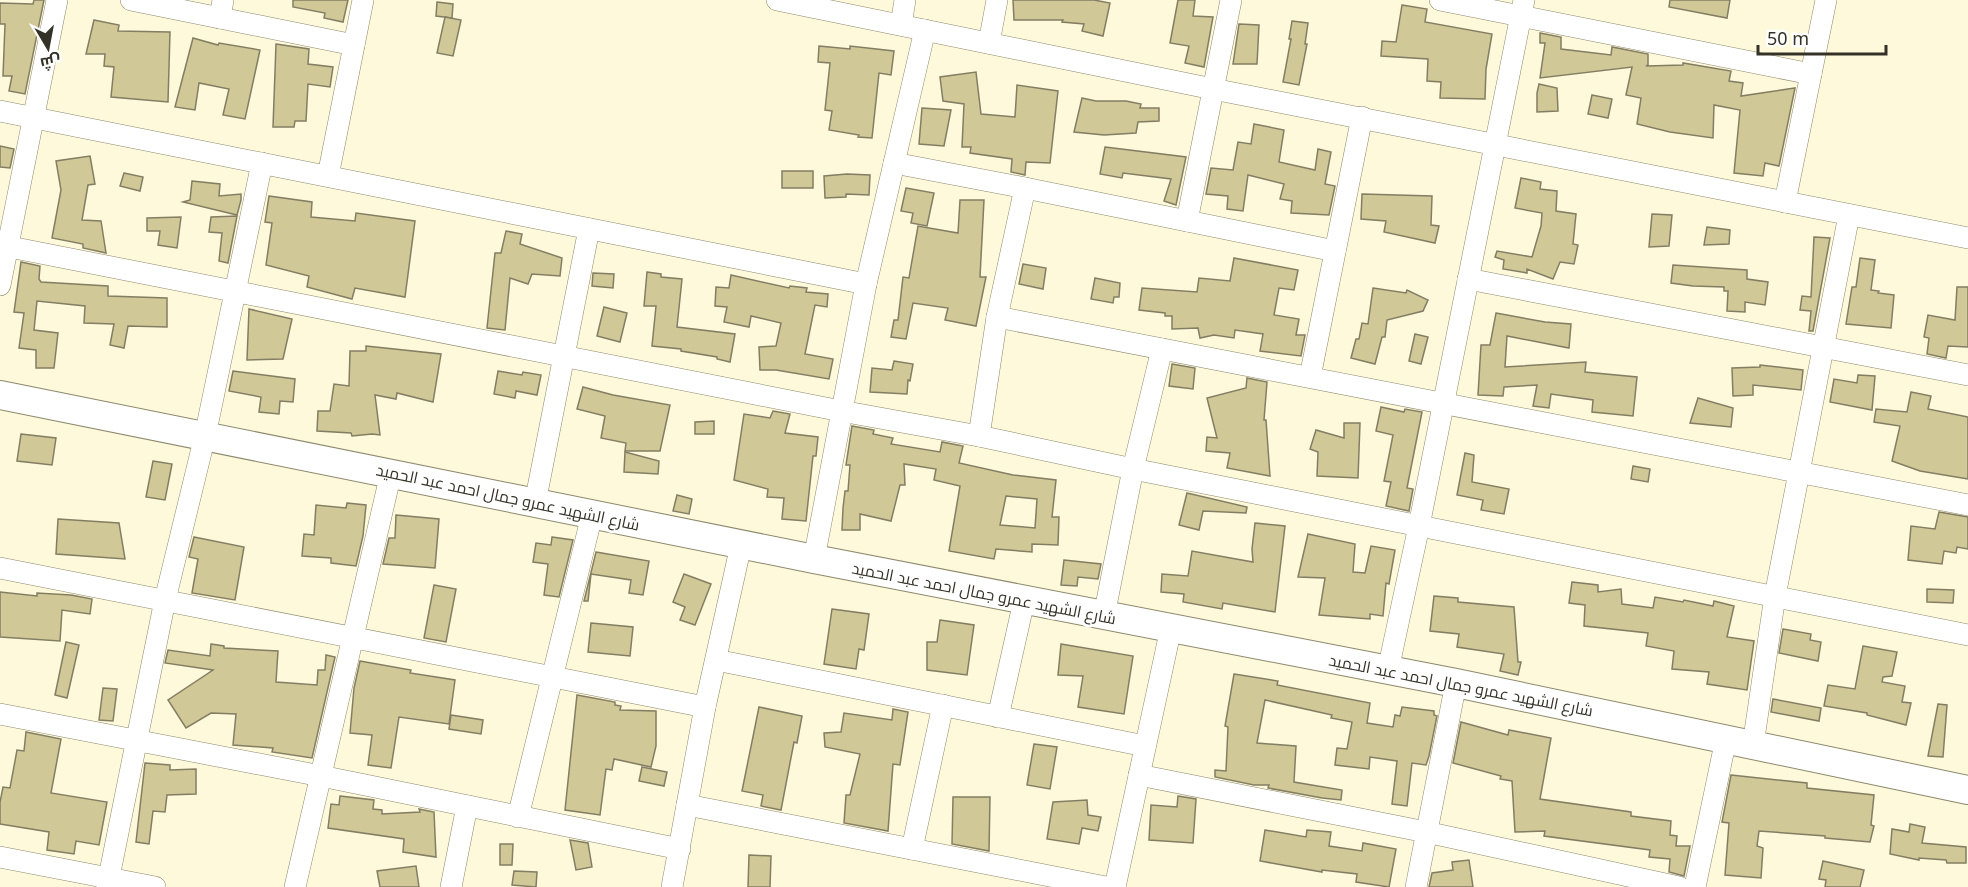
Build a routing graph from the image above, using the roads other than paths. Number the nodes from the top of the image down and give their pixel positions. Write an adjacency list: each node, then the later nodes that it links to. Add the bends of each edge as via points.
1 (57, 0): 19 (street)
2 (131, 0): 11 (street)
3 (363, 0): 15 (street)
4 (777, 0): 12 (street)
5 (905, 0): 12 (street)
6 (997, 0): 14 (street)
7 (1231, 0): 17 (street)
8 (1440, 0): 10 (street)
9 (1826, 0): 16 (street)
10 (1522, 8): 16 (street); 21 (street)
11 (222, 9): 15 (street)
12 (901, 25): 13 (street)
13 (925, 30): 14 (street); 23 (street)
14 (989, 43): 17 (street)
15 (354, 45): 24 (street)
16 (1811, 74): 26 (street)
17 (1214, 89): 20 (street); 28 (street)
18 (0, 111): 19 (street)
19 (33, 117): 22 (street); 31 (street)
20 (1362, 117): 21 (street); 32 (street)
21 (1495, 144): 26 (street); 33 (street)
22 (262, 163): 24 (street); 36 (street)
23 (894, 163): 25 (street); 34 (street)
24 (328, 176): 29 (street)
25 (1025, 188): 28 (street); 37 (street)
26 (1785, 202): 27 (street)
27 (1849, 215): 30 (street); 38 (street)
28 (1187, 221): 32 (street)
29 (589, 229): 34 (street); 40 (street)
30 (1968, 238)
31 (4, 246): 35 (street); 36 (street)
32 (1335, 252): 42 (street)
33 (1468, 279): 38 (street); 44 (street)
34 (866, 284): 45 (street)
35 (0, 285)
36 (235, 291): 40 (street); 46 (street)
37 (997, 317): 39 (street); 47 (street)
38 (1824, 347): 41 (street); 49 (street)
39 (1162, 349): 42 (street); 48 (street)
40 (562, 356): 45 (street); 51 (street)
41 (1968, 375)
42 (1310, 378): 44 (street)
43 (0, 395): 46 (street, شارع الشهيد عمرو جمال احمد عبد الحميد)
44 (1443, 403): 49 (street); 54 (street)
45 (841, 411): 47 (street); 56 (street)
46 (205, 436): 50 (street, شارع الشهيد عمرو جمال احمد عبد الحميد); 59 (street)
47 (979, 436): 48 (street)
48 (1133, 469): 54 (street); 61 (street)
49 (1799, 472): 52 (street); 58 (street)
50 (391, 473): 51 (street, شارع الشهيد عمرو جمال احمد عبد الحميد); 64 (street)
51 (535, 503): 53 (street, شارع الشهيد عمرو جمال احمد عبد الحميد)
52 (1968, 505)
53 (592, 515): 55 (street, شارع الشهيد عمرو جمال احمد عبد الحميد); 67 (street)
54 (1419, 526): 58 (street); 66 (street)
55 (741, 545): 56 (street, شارع الشهيد عمرو جمال احمد عبد الحميد); 65 (street)
56 (814, 559): 60 (street, شارع الشهيد عمرو جمال احمد عبد الحميد)
57 (0, 568): 59 (street)
58 (1775, 596): 63 (street); 74 (street)
59 (165, 600): 64 (street); 73 (street)
60 (1024, 601): 61 (street, شارع الشهيد عمرو جمال احمد عبد الحميد); 72 (street)
61 (1104, 616): 62 (street, شارع الشهيد عمرو جمال احمد عبد الحميد)
62 (1171, 628): 66 (street, شارع الشهيد عمرو جمال احمد عبد الحميد); 75 (street)
63 (1968, 634)
64 (354, 637): 67 (street); 77 (street)
65 (716, 660): 69 (street); 70 (street)
66 (1388, 670): 68 (street, شارع الشهيد عمرو جمال احمد عبد الحميد)
67 (552, 677): 70 (street); 81 (street)
68 (1456, 683): 74 (street, شارع الشهيد عمرو جمال احمد عبد الحميد); 82 (street)
69 (943, 705): 72 (street); 84 (street)
70 (705, 707): 79 (street)
71 (0, 714): 73 (street)
72 (998, 717): 75 (street)
73 (136, 741): 77 (street); 87 (street)
74 (1739, 742): 78 (street, شارع الشهيد عمرو جمال احمد عبد الحميد); 96 (street)
75 (1145, 746): 76 (street)
76 (1139, 775): 82 (street); 93 (street)
77 (321, 776): 80 (street); 89 (street)
78 (1968, 790)
79 (687, 805): 83 (street); 84 (street)
80 (467, 806): 81 (street); 90 (street)
81 (518, 817): 83 (street)
82 (1426, 832): 86 (street); 94 (street)
83 (680, 849): 91 (street)
84 (912, 849): 92 (street)
85 (0, 856): 87 (street)
86 (1605, 880): 95 (street)
87 (107, 883): 88 (street)
88 (155, 887)
89 (295, 887)
90 (451, 887)
91 (672, 887)
92 (1106, 887)
93 (1115, 887)
94 (1416, 887)
95 (1679, 887)
96 (1695, 887)

